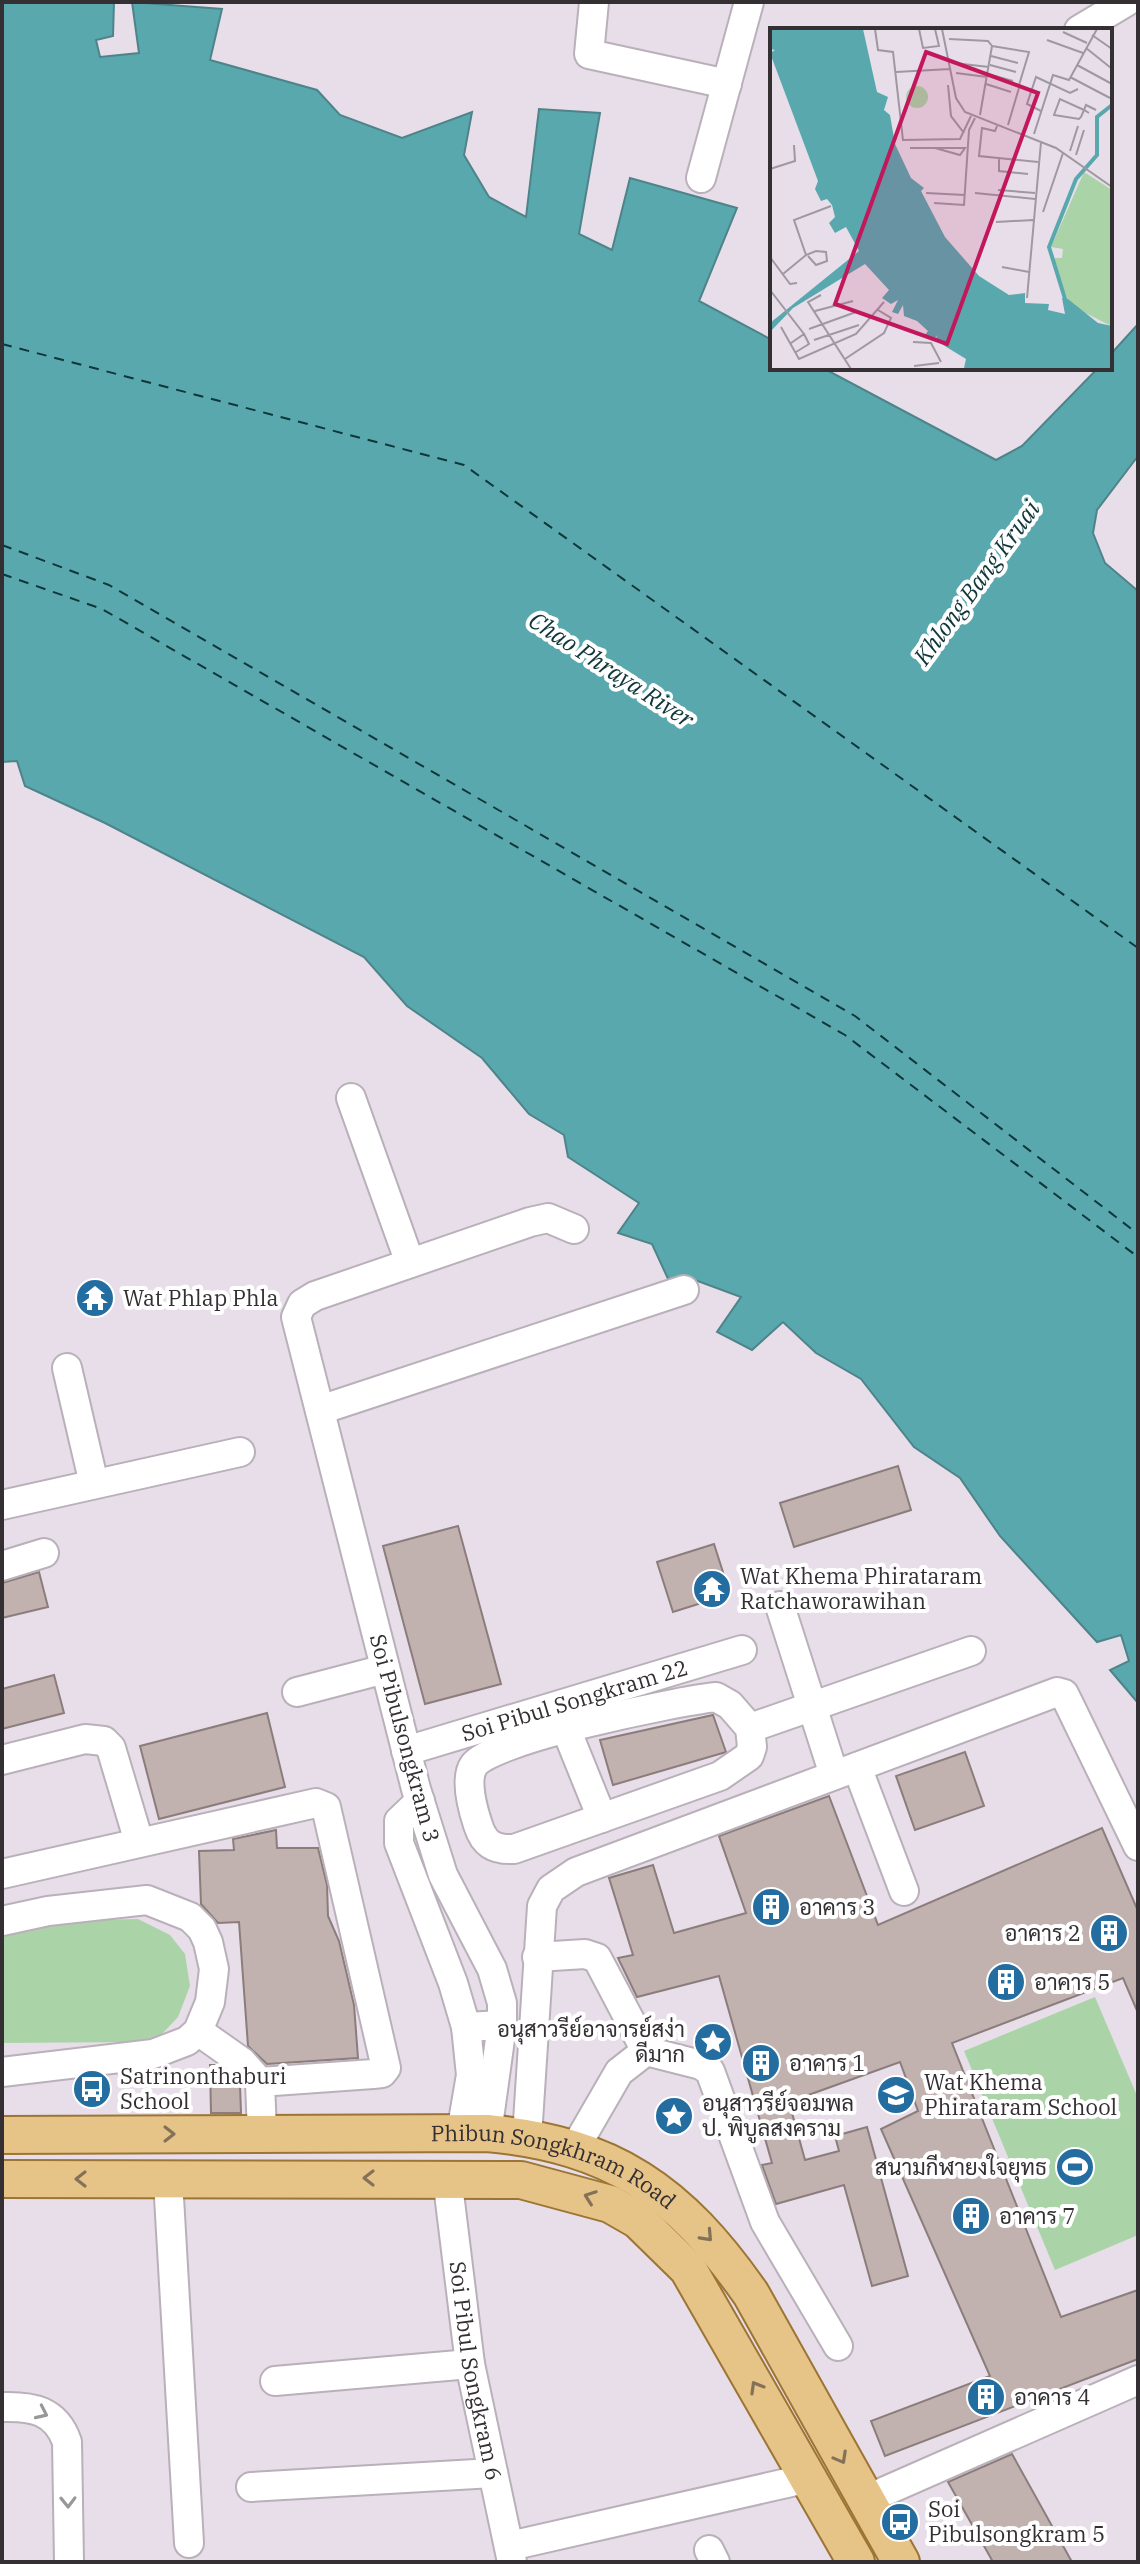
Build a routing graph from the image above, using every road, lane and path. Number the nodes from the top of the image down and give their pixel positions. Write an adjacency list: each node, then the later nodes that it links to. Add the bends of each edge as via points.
1 (594, 2): 5 (street, via 589,54)
2 (749, 2): 5 (street)
3 (1126, 2): 4 (street)
4 (1082, 28)
5 (727, 84): 6 (street)
6 (701, 178)
7 (351, 1098): 9 (street)
8 (574, 1229): 9 (street, via 548,1218)
9 (410, 1263): 12 (street, Soi Pibulsongkram 3, via 302,1304 296,1317)
10 (684, 1290): 12 (street)
11 (67, 1368): 14 (street)
12 (320, 1410): 21 (street, Soi Pibulsongkram 3)
13 (240, 1452): 14 (street)
14 (94, 1484): 15 (street)
15 (2, 1505)
16 (44, 1553): 17 (street)
17 (2, 1566)
18 (780, 1606): 23 (street)
19 (742, 1650): 26 (street, Soi Pibul Songkram 22)
20 (971, 1651): 23 (street)
21 (385, 1669): 22 (street); 26 (street, Soi Pibulsongkram 3)
22 (297, 1692)
23 (812, 1709): 24 (street); 28 (street)
24 (750, 1728): 25 (street, via 716,1697); 30 (street, via 752,1747 742,1764)
25 (566, 1729): 30 (street); 30 (street, via 477,1761 469,1778 478,1826 488,1845 499,1850)
26 (406, 1751): 29 (street, Soi Pibulsongkram 3)
27 (2, 1760): 31 (street, via 85,1739 104,1741 111,1748)
28 (845, 1771): 32 (street, via 1057,1692 1064,1694); 34 (street); 36 (street, via 569,1876 551,1889 542,1906)
29 (420, 1801): 37 (street, Soi Pibulsongkram 3, via 443,1875); 39 (street, via 399,1821 399,1843)
30 (602, 1818)
31 (139, 1842): 33 (street); 43 (street, via 316,1803 326,1807 386,2068 373,2074)
32 (1138, 1846)
33 (2, 1874)
34 (904, 1891)
35 (2, 1921): 40 (street, via 147,1900 176,1909 202,1929 214,1969 210,2002)
36 (536, 1964): 37 (street); 41 (street, via 585,1954 597,1958); 47 (street)
37 (499, 1993): 38 (street, Soi Pibulsongkram 3)
38 (502, 2025): 39 (street); 45 (street, Soi Pibulsongkram 3)
39 (466, 2027): 45 (street)
40 (198, 2031): 42 (street, via 176,2047 153,2054); 43 (street, via 242,2062)
41 (646, 2051): 48 (street, via 619,2072); 52 (street, via 710,2071 765,2222)
42 (2, 2072)
43 (260, 2082): 44 (street)
44 (262, 2133): 45 (main road, Phibun Songkhram Road); 46 (main road, Phibun Songkhram Road, one-way to 44)
45 (474, 2133): 47 (main road, Phibun Songkhram Road)
46 (2, 2135)
47 (527, 2137): 48 (main road, Phibun Songkhram Road)
48 (575, 2148): 60 (main road, Phibun Songkhram Road, one-way to 60, via 641,2180 722,2253 758,2306)
49 (447, 2177): 51 (main road, Phibun Songkhram Road, one-way to 51); 53 (street, Soi Pibul Songkram 6); 58 (main road, Phibun Songkhram Road, one-way to 49, via 688,2269 638,2220 610,2204 554,2186)
50 (2, 2179): 51 (main road, Phibun Songkhram Road, one-way to 50)
51 (168, 2180): 61 (street)
52 (838, 2346)
53 (470, 2364): 55 (street); 57 (street, Soi Pibul Songkram 6)
54 (1138, 2380): 60 (street)
55 (275, 2381)
56 (2, 2407): 63 (street, one-way to 63, via 28,2406 62,2428 67,2442)
57 (493, 2473): 59 (street); 62 (street, Soi Pibul Songkram 6)
58 (809, 2478): 62 (street); 64 (main road, Phibun Songkhram Road)
59 (251, 2487)
60 (865, 2500): 65 (main road, Phibun Songkhram Road)
61 (189, 2543)
62 (511, 2554)
63 (69, 2562)
64 (856, 2562)
65 (901, 2562)

